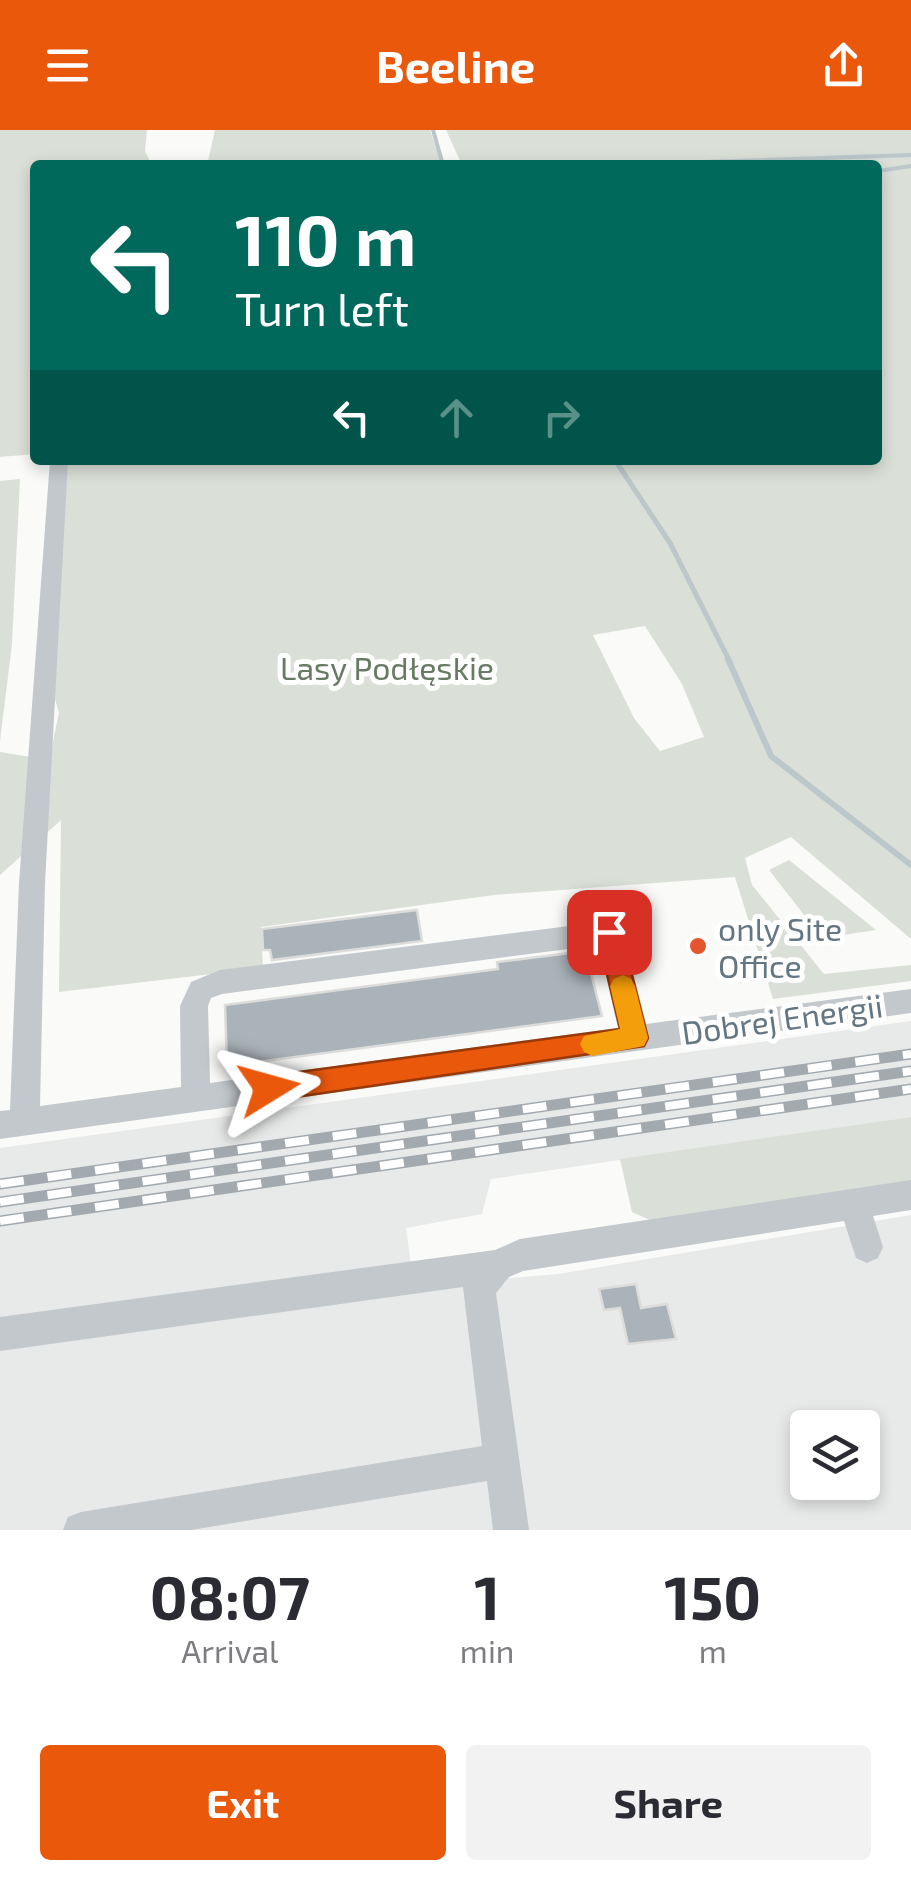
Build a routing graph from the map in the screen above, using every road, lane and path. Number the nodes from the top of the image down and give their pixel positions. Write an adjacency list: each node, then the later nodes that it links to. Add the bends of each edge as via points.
1 (59, 465): 5 (street, via 30,1037)
2 (911, 1001): 3 (street, Dobrej Energii)
3 (635, 1038): 4 (street, Dobrej Energii); 4 (street, via 614,932 220,982 200,990 194,1006)
4 (196, 1098): 5 (street, Dobrej Energii)
5 (12, 1124)
6 (911, 1195): 7 (street)
7 (854, 1203): 8 (street); 9 (street, via 520,1255)
8 (868, 1247)
9 (498, 1266): 10 (street); 11 (street, via 478,1288)
10 (0, 1334)
11 (501, 1460): 12 (street); 13 (street)
12 (81, 1530)
13 (511, 1530)

